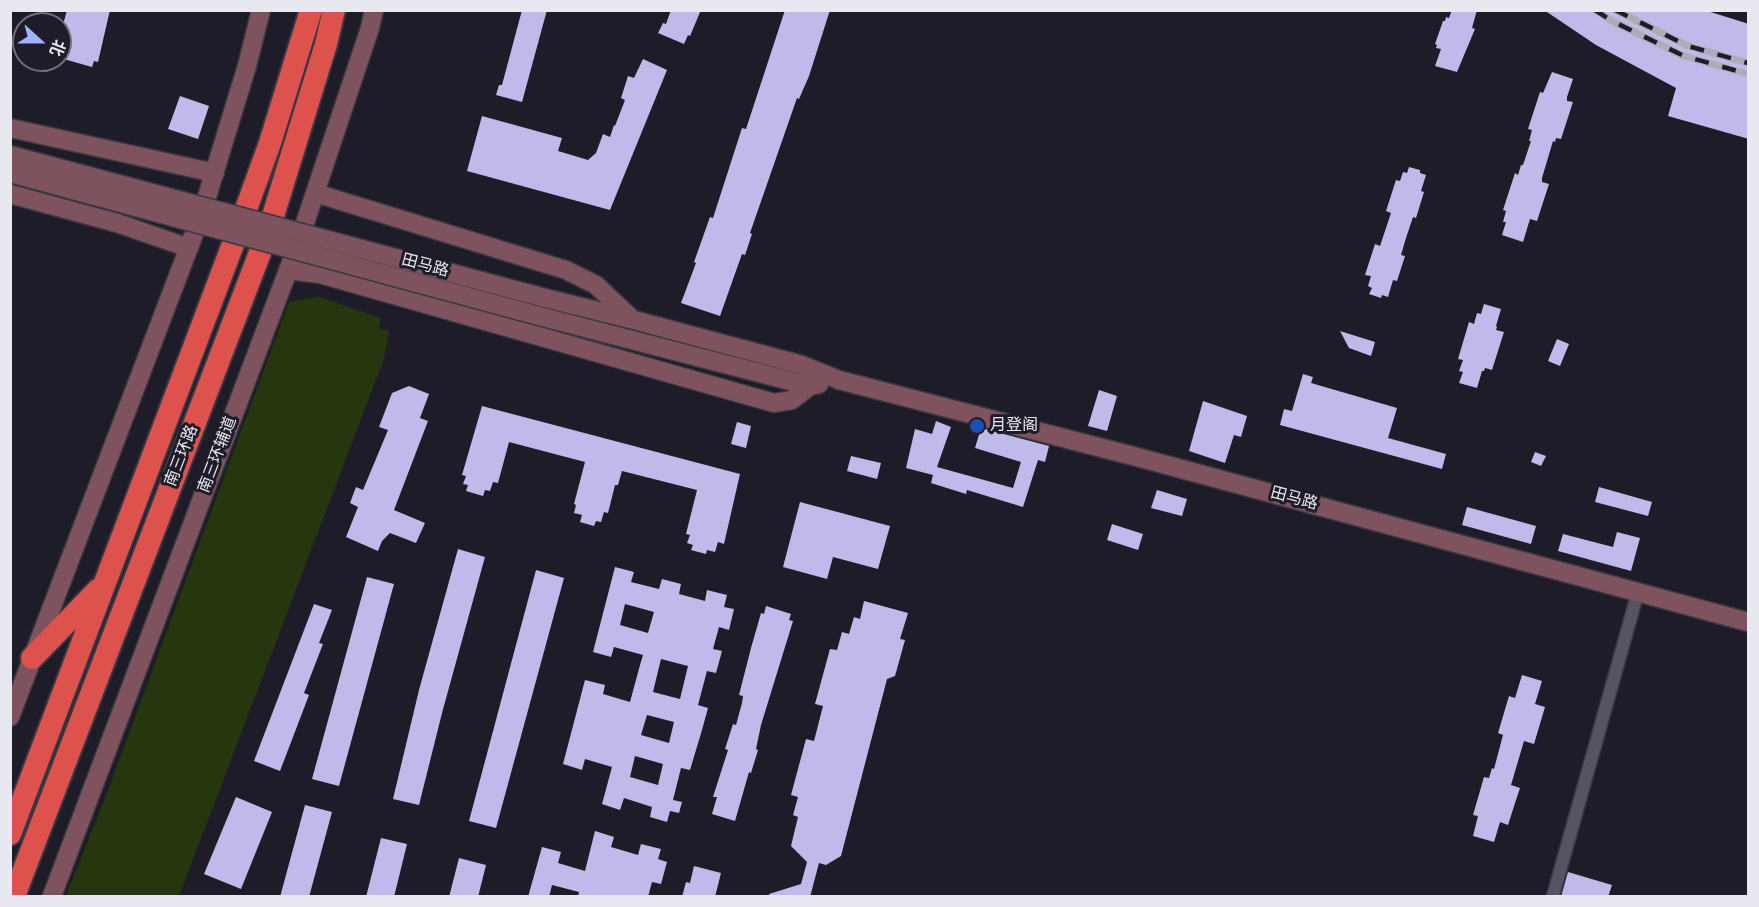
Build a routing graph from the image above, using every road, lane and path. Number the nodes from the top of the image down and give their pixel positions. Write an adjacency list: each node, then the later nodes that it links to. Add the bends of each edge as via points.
1 (261, 10): 8 (street)
2 (311, 10): 17 (highway, 南三环路, via 270,143)
3 (334, 10): 23 (highway, 南三环路, via 269,229)
4 (374, 10): 9 (street, 南三环辅道)
5 (10, 128): 8 (street)
6 (10, 155): 13 (street, 田马路, bridge)
7 (10, 173): 13 (street, 田马路, bridge)
8 (215, 173): 11 (street)
9 (315, 193): 12 (street, 南三环辅道); 14 (street, via 566,270 596,285)
10 (10, 194): 11 (street, via 117,223)
11 (189, 248): 20 (street)
12 (288, 270): 16 (street, via 320,274 774,403 792,400); 26 (street, 南三环辅道)
13 (542, 307): 14 (street, 田马路); 16 (street, 田马路)
14 (633, 320): 15 (street, 田马路, via 802,366)
15 (839, 380): 16 (street, 田马路); 18 (street, 田马路)
16 (810, 386)
17 (106, 583): 20 (highway); 22 (highway, 南三环路)
18 (1638, 592): 19 (street, 田马路); 27 (street)
19 (1749, 622)
20 (32, 658): 21 (street)
21 (10, 717)
22 (10, 834)
23 (34, 845): 24 (highway, 南三环路); 25 (highway)
24 (14, 897)
25 (28, 897)
26 (52, 897)
27 (1552, 897)

